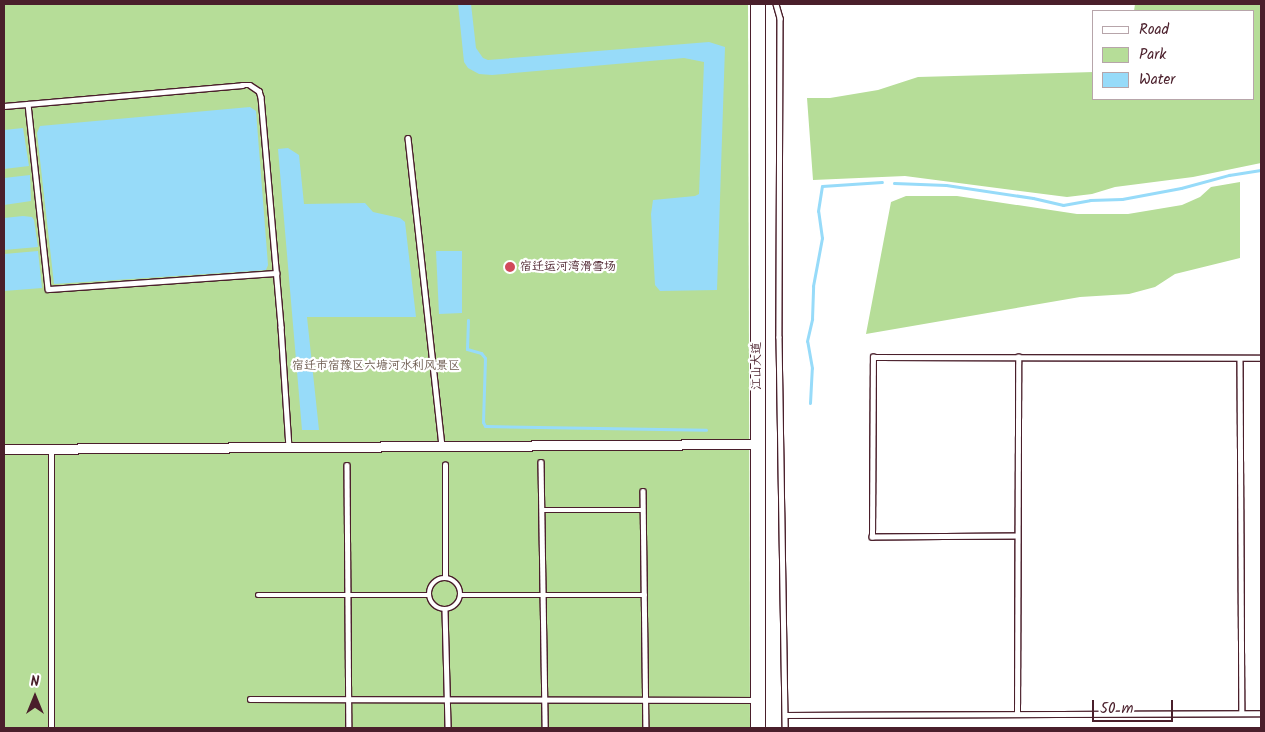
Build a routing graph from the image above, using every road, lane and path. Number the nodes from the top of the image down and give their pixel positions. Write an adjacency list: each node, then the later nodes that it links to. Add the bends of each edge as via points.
1 (758, 4): 10 (main road, 江山大道)
2 (776, 4): 39 (lane, via 780,18 779,337)
3 (28, 104): 4 (lane); 6 (lane, via 48,289); 6 (lane, via 242,84 255,88 261,97)
4 (4, 106)
5 (408, 138): 12 (lane)
6 (276, 273): 11 (lane)
7 (1018, 357): 8 (lane); 21 (lane); 21 (lane, via 873,357 872,537)
8 (1240, 358): 9 (lane); 36 (lane)
9 (1261, 358)
10 (756, 444): 12 (street); 35 (main road, 江山大道)
11 (289, 448): 12 (street); 14 (street)
12 (442, 448)
13 (4, 449): 14 (street)
14 (51, 449): 40 (lane)
15 (541, 462): 19 (lane)
16 (347, 465): 24 (lane)
17 (446, 465): 22 (lane)
18 (643, 490): 20 (lane)
19 (542, 510): 20 (lane); 27 (lane)
20 (643, 510): 28 (lane)
21 (1018, 536): 38 (lane)
22 (445, 577): 25 (lane, via 433,582); 26 (lane, via 457,583)
23 (258, 595): 24 (lane)
24 (348, 595): 25 (lane); 31 (lane)
25 (428, 595): 29 (lane, via 434,606)
26 (461, 595): 27 (lane); 29 (lane, via 455,606)
27 (543, 595): 28 (lane); 33 (lane)
28 (644, 595): 34 (lane)
29 (445, 610): 32 (lane)
30 (250, 699): 31 (lane)
31 (348, 699): 32 (lane); 41 (lane)
32 (447, 699): 33 (lane); 42 (lane)
33 (544, 699): 34 (lane); 43 (lane)
34 (646, 699): 35 (lane); 44 (lane)
35 (757, 700): 45 (main road, 江山大道)
36 (1242, 713): 37 (lane); 38 (lane)
37 (1261, 713)
38 (1017, 714): 39 (lane)
39 (785, 715): 46 (lane)
40 (51, 728)
41 (349, 728)
42 (448, 728)
43 (545, 728)
44 (646, 728)
45 (758, 728)
46 (785, 728)

